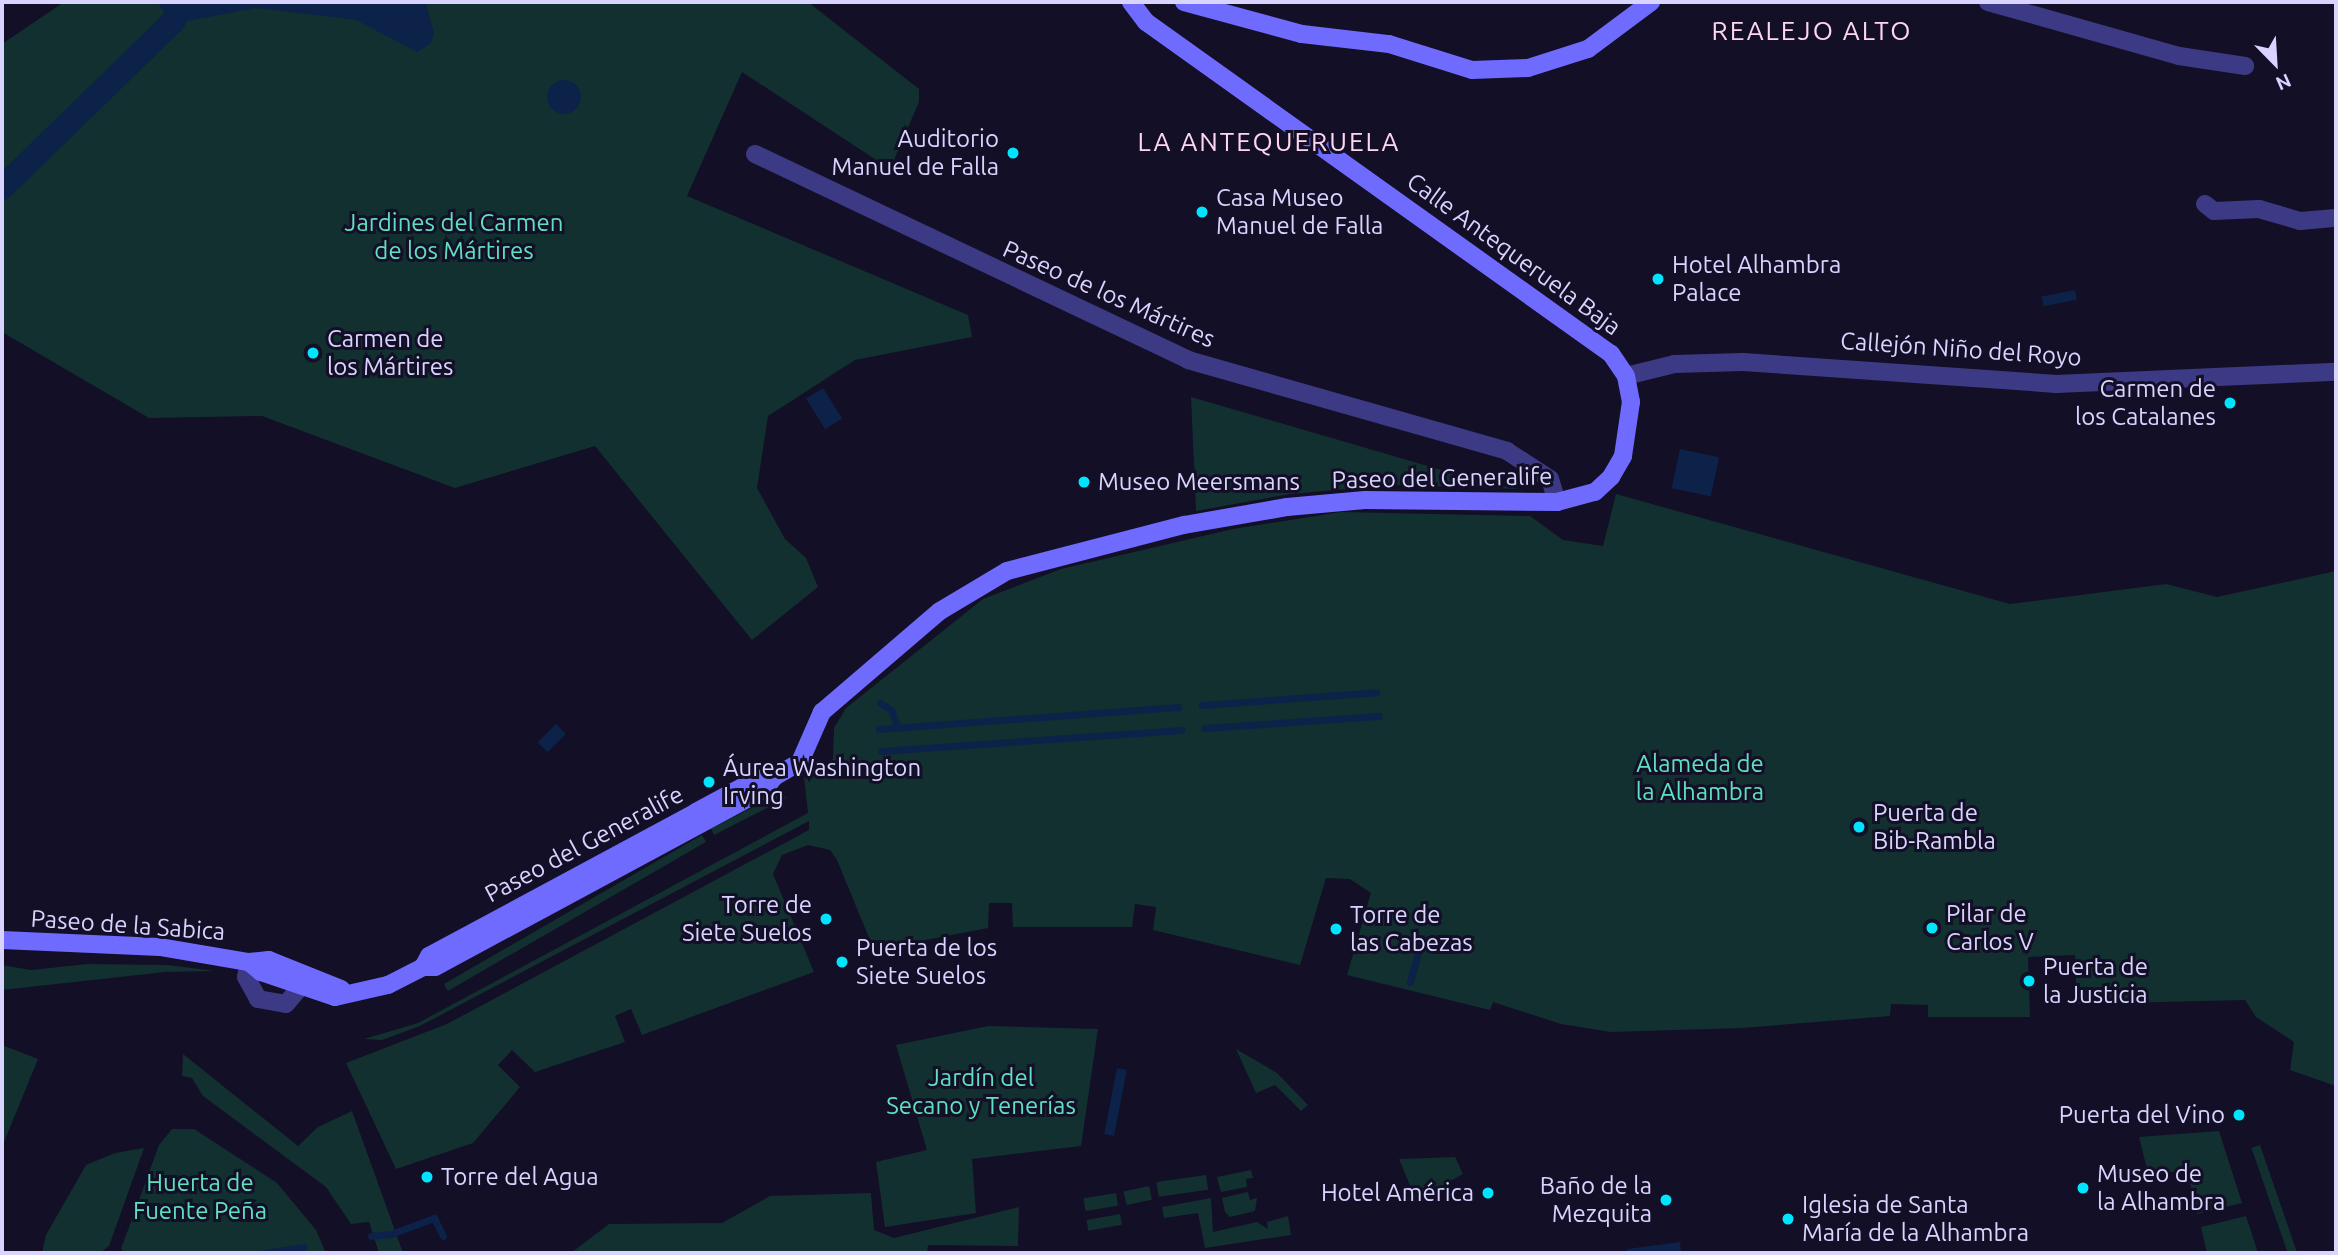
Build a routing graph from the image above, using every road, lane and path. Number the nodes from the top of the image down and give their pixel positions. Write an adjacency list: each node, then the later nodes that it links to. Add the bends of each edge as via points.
1 (1131, 2): 10 (street, Calle Antequeruela Baja, via 1146,22 1591,336)
2 (1184, 2): 4 (street, via 1302,34 1388,44 1472,69 1528,68 1588,49)
3 (1988, 2): 5 (street, via 2179,56)
4 (1646, 3)
5 (2245, 66)
6 (755, 155): 11 (street, Paseo de los Mártires, via 1188,360 1507,451 1550,479)
7 (2205, 204): 8 (street, via 2214,211 2259,209 2300,221)
8 (2336, 218)
9 (2336, 372): 10 (street, Callejón Niño del Royo, via 2056,384 1743,362 1674,364)
10 (1626, 376): 11 (street, via 1631,402 1623,456 1595,492)
11 (1566, 501): 15 (street, Paseo del Generalife, via 1365,500 1287,507 1184,524 1018,567 976,585 940,611 822,712 800,762 774,777 757,779 429,956 423,967 388,985)
12 (2, 940): 13 (street, Paseo de la Sabica, via 160,947)
13 (249, 962): 14 (street, Paseo del Generalife, via 261,972); 14 (street, via 246,977 258,999 286,1004); 15 (street, via 269,960)
14 (302, 986): 15 (street, Paseo del Generalife, via 335,997)
15 (351, 994)

